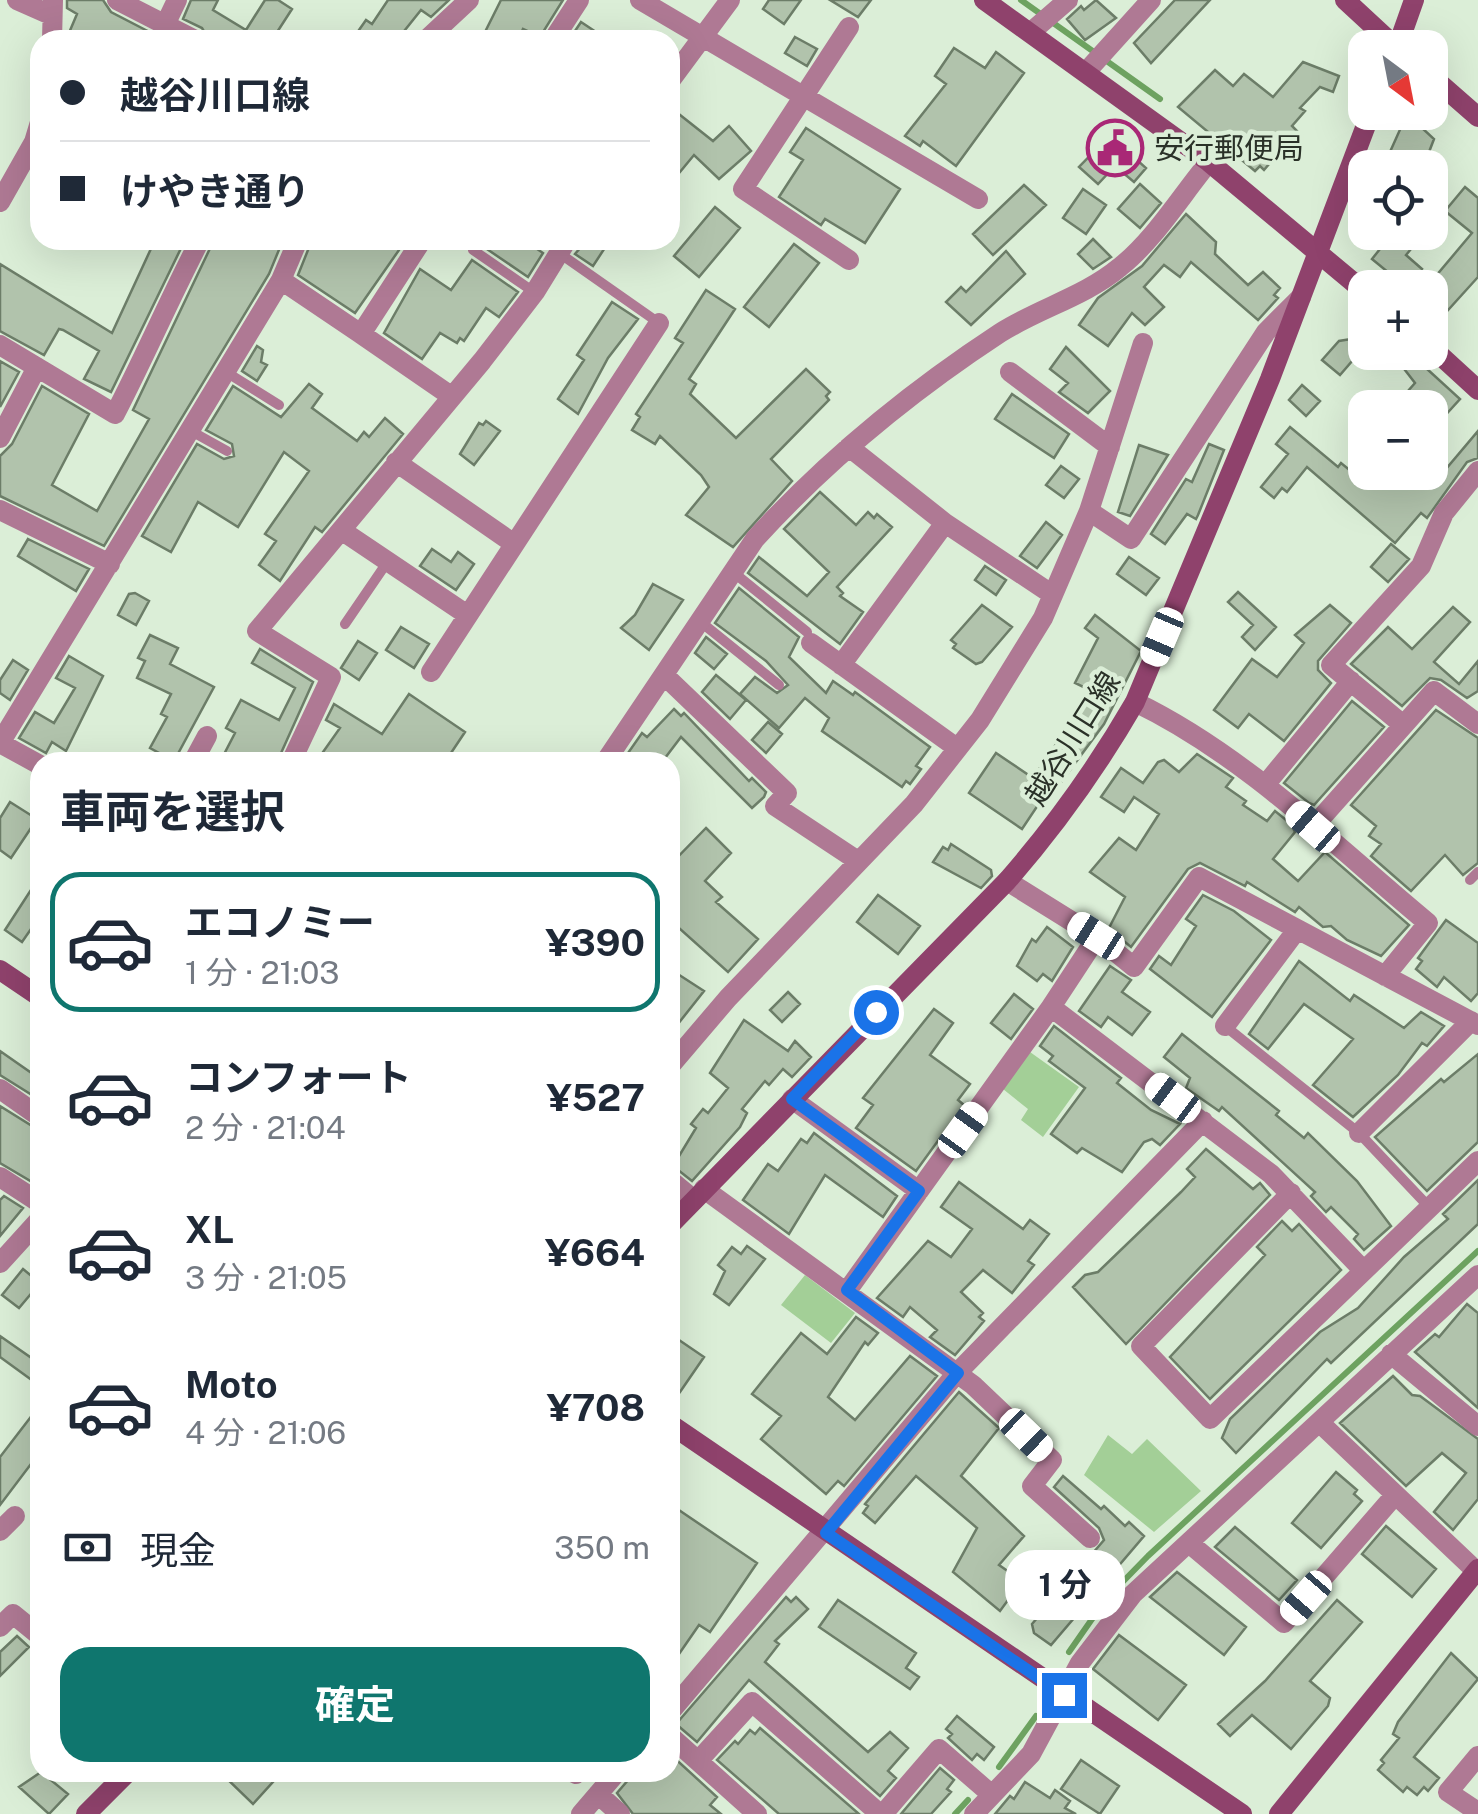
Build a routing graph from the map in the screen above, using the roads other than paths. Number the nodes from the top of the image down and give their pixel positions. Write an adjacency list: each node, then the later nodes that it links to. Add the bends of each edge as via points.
1 (17, 0): 13 (street)
2 (116, 0): 14 (street)
3 (177, 0): 14 (street)
4 (469, 0): 17 (street)
5 (579, 0): 18 (street)
6 (640, 0): 22 (street)
7 (730, 0): 22 (street)
8 (984, 0): 21 (main road)
9 (1068, 0): 21 (street)
10 (1151, 0): 24 (street)
11 (1345, 0): 19 (main road)
12 (1414, 0): 20 (main road)
13 (52, 8)
14 (166, 25): 16 (street)
15 (849, 27): 26 (street)
16 (176, 30)
17 (439, 30)
18 (560, 30)
19 (1378, 30)
20 (1403, 30)
21 (1031, 32): 24 (main road)
22 (704, 34): 23 (street); 26 (street)
23 (680, 66)
24 (1086, 72): 30 (main road)
25 (1448, 91): 27 (main road)
26 (803, 94): 31 (street); 40 (street, via 743,188)
27 (1478, 117)
28 (1364, 130): 39 (main road, 越谷川口線)
29 (30, 149): 32 (street)
30 (1209, 162): 39 (main road); 59 (street, via 1123,266 1079,296 1005,330 895,405)
31 (978, 199)
32 (0, 202)
33 (195, 250): 50 (street, via 114,414)
34 (294, 250): 42 (street)
35 (416, 250): 46 (street)
36 (474, 250): 43 (lane)
37 (561, 250): 43 (street)
38 (567, 250): 45 (lane)
39 (1316, 251): 41 (main road); 44 (main road, 越谷川口線)
40 (849, 260)
41 (1348, 278)
42 (281, 280): 46 (street); 51 (street)
43 (535, 292): 54 (street)
44 (1302, 297): 64 (street, via 1266,332 1131,539); 81 (main road, 越谷川口線)
45 (659, 324): 67 (street)
46 (361, 334): 54 (street)
47 (1143, 343): 58 (street)
48 (0, 345): 50 (street)
49 (1448, 362): 53 (main road)
50 (37, 367): 57 (street)
51 (226, 372): 55 (lane); 56 (street)
52 (1010, 372): 58 (street)
53 (1478, 390)
54 (451, 396): 61 (street)
55 (279, 405)
56 (191, 430): 60 (lane); 69 (street)
57 (0, 438)
58 (1110, 446): 64 (street)
59 (849, 447): 65 (street); 70 (street, via 784,506)
60 (227, 452)
61 (396, 462): 66 (street); 67 (street)
62 (1478, 471): 79 (street, via 1444,513 1420,566 1331,665)
63 (0, 510): 69 (street)
64 (1089, 511): 71 (street)
65 (945, 523): 71 (street); 76 (street)
66 (341, 530): 68 (street); 88 (street, via 257,631 332,677)
67 (513, 543): 72 (street)
68 (388, 561): 72 (street); 74 (lane)
69 (110, 564): 85 (street)
70 (733, 572): 73 (street); 75 (lane)
71 (1053, 595): 86 (street)
72 (466, 614): 77 (street)
73 (702, 622): 78 (street); 80 (lane)
74 (346, 624)
75 (809, 638): 76 (street)
76 (841, 665): 86 (street)
77 (431, 672)
78 (664, 676): 89 (street); 93 (street, via 786,793 775,806)
79 (1351, 682): 82 (street); 91 (street)
80 (779, 685)
81 (1135, 702): 91 (street, via 1174,720); 94 (main road, 越谷川口線, via 1075,796)
82 (1402, 724): 83 (street, via 1434,690); 92 (street)
83 (1478, 724)
84 (207, 736): 87 (street)
85 (0, 743): 90 (street)
86 (958, 748): 93 (street)
87 (199, 752)
88 (296, 752)
89 (612, 752)
90 (30, 760)
91 (1265, 785): 92 (street)
92 (1313, 827): 98 (street, via 1428,924)
93 (858, 861): 103 (street)
94 (1007, 880): 96 (street); 105 (main road, 越谷川口線)
95 (1296, 930): 96 (street, via 1199,878 1134,967); 98 (street); 102 (street)
96 (1096, 936): 100 (street)
97 (0, 970): 99 (main road)
98 (1386, 976): 101 (street)
99 (30, 990)
100 (1051, 1008): 107 (street); 112 (street)
101 (1474, 1023): 108 (street)
102 (1224, 1026): 108 (lane)
103 (680, 1055)
104 (0, 1089): 106 (street)
105 (792, 1099): 112 (street); 114 (main road, 越谷川口線)
106 (30, 1110)
107 (1204, 1121): 113 (street); 124 (street)
108 (1359, 1132): 116 (lane)
109 (1478, 1161): 116 (street)
110 (0, 1177): 115 (street)
111 (680, 1185): 114 (street)
112 (919, 1191): 122 (street)
113 (1291, 1193): 120 (street); 120 (street, via 1141,1346 1210,1419)
114 (699, 1194): 117 (main road, 越谷川口線); 122 (street)
115 (30, 1197)
116 (1429, 1206): 120 (street)
117 (680, 1214)
118 (30, 1230): 119 (street)
119 (0, 1262)
120 (1362, 1269)
121 (1478, 1274): 123 (street)
122 (847, 1290): 124 (street)
123 (1391, 1354): 125 (street); 126 (street)
124 (958, 1373): 131 (street); 132 (street, via 1052,1460 1032,1486)
125 (1319, 1422): 128 (street); 133 (street)
126 (1478, 1426)
127 (680, 1431): 131 (main road)
128 (1394, 1496): 133 (street, via 1284,1623); 134 (street)
129 (16, 1516): 130 (street)
130 (0, 1531)
131 (826, 1533): 137 (main road); 138 (street)
132 (1090, 1538)
133 (1189, 1543): 137 (street, via 1108,1622)
134 (1477, 1570): 154 (main road)
135 (0, 1627): 136 (street, via 13,1614)
136 (30, 1628)
137 (1064, 1695): 145 (street, via 1031,1754); 153 (main road)
138 (680, 1701)
139 (680, 1745): 141 (street)
140 (1478, 1756): 146 (street, via 1448,1792)
141 (698, 1762): 150 (street); 151 (street, via 752,1702)
142 (118, 1782): 147 (main road)
143 (608, 1782): 144 (street)
144 (598, 1794): 148 (street); 149 (street)
145 (992, 1795): 151 (street, via 939,1749); 152 (street)
146 (1478, 1812)
147 (86, 1814)
148 (582, 1814)
149 (620, 1814)
150 (756, 1814)
151 (881, 1814)
152 (974, 1814)
153 (1242, 1814)
154 (1279, 1814)

